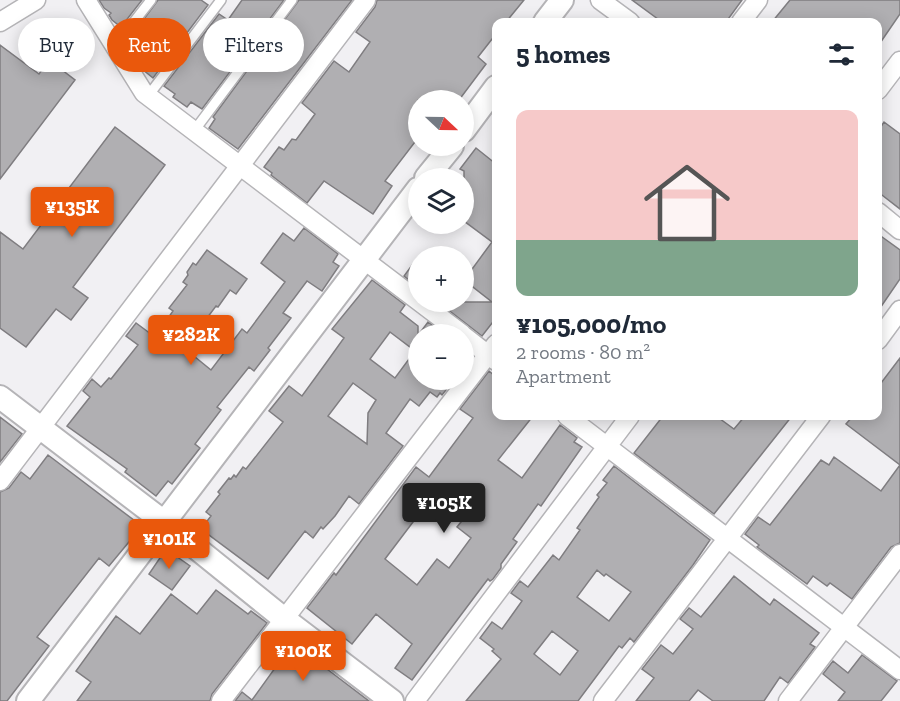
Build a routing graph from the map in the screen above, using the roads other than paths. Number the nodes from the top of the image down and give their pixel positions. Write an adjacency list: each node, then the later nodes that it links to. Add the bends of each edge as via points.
1 (36, 0): 14 (street)
2 (86, 0): 15 (street)
3 (151, 0): 10 (lane)
4 (221, 0): 20 (lane)
5 (292, 0): 22 (lane)
6 (365, 0): 24 (street)
7 (562, 0): 11 (street)
8 (600, 0): 12 (street)
9 (759, 0): 13 (street)
10 (137, 18)
11 (548, 18)
12 (625, 18)
13 (744, 18)
14 (0, 22)
15 (107, 33)
16 (900, 61): 18 (street)
17 (131, 72): 20 (street)
18 (882, 85)
19 (492, 92): 21 (street)
20 (148, 96): 22 (street)
21 (474, 117)
22 (194, 131): 24 (street)
23 (444, 156): 25 (street)
24 (240, 166): 29 (street); 40 (street)
25 (434, 168)
26 (408, 202): 29 (street)
27 (882, 215): 28 (street)
28 (900, 230)
29 (363, 261): 31 (street); 43 (street)
30 (900, 310): 32 (street)
31 (448, 324)
32 (882, 335)
33 (474, 341): 34 (street)
34 (492, 352)
35 (492, 356): 46 (street)
36 (0, 397): 40 (street)
37 (572, 420): 41 (street)
38 (627, 420): 41 (street)
39 (818, 420): 44 (street)
40 (40, 428): 42 (street); 43 (street)
41 (607, 447): 44 (street); 52 (street)
42 (0, 482)
43 (164, 522): 46 (street); 49 (street)
44 (729, 538): 47 (street); 53 (street)
45 (900, 554): 47 (street)
46 (283, 618): 50 (street); 51 (street)
47 (844, 627): 48 (street); 54 (street)
48 (900, 670)
49 (28, 701)
50 (221, 701)
51 (392, 701)
52 (415, 701)
53 (603, 701)
54 (788, 701)

